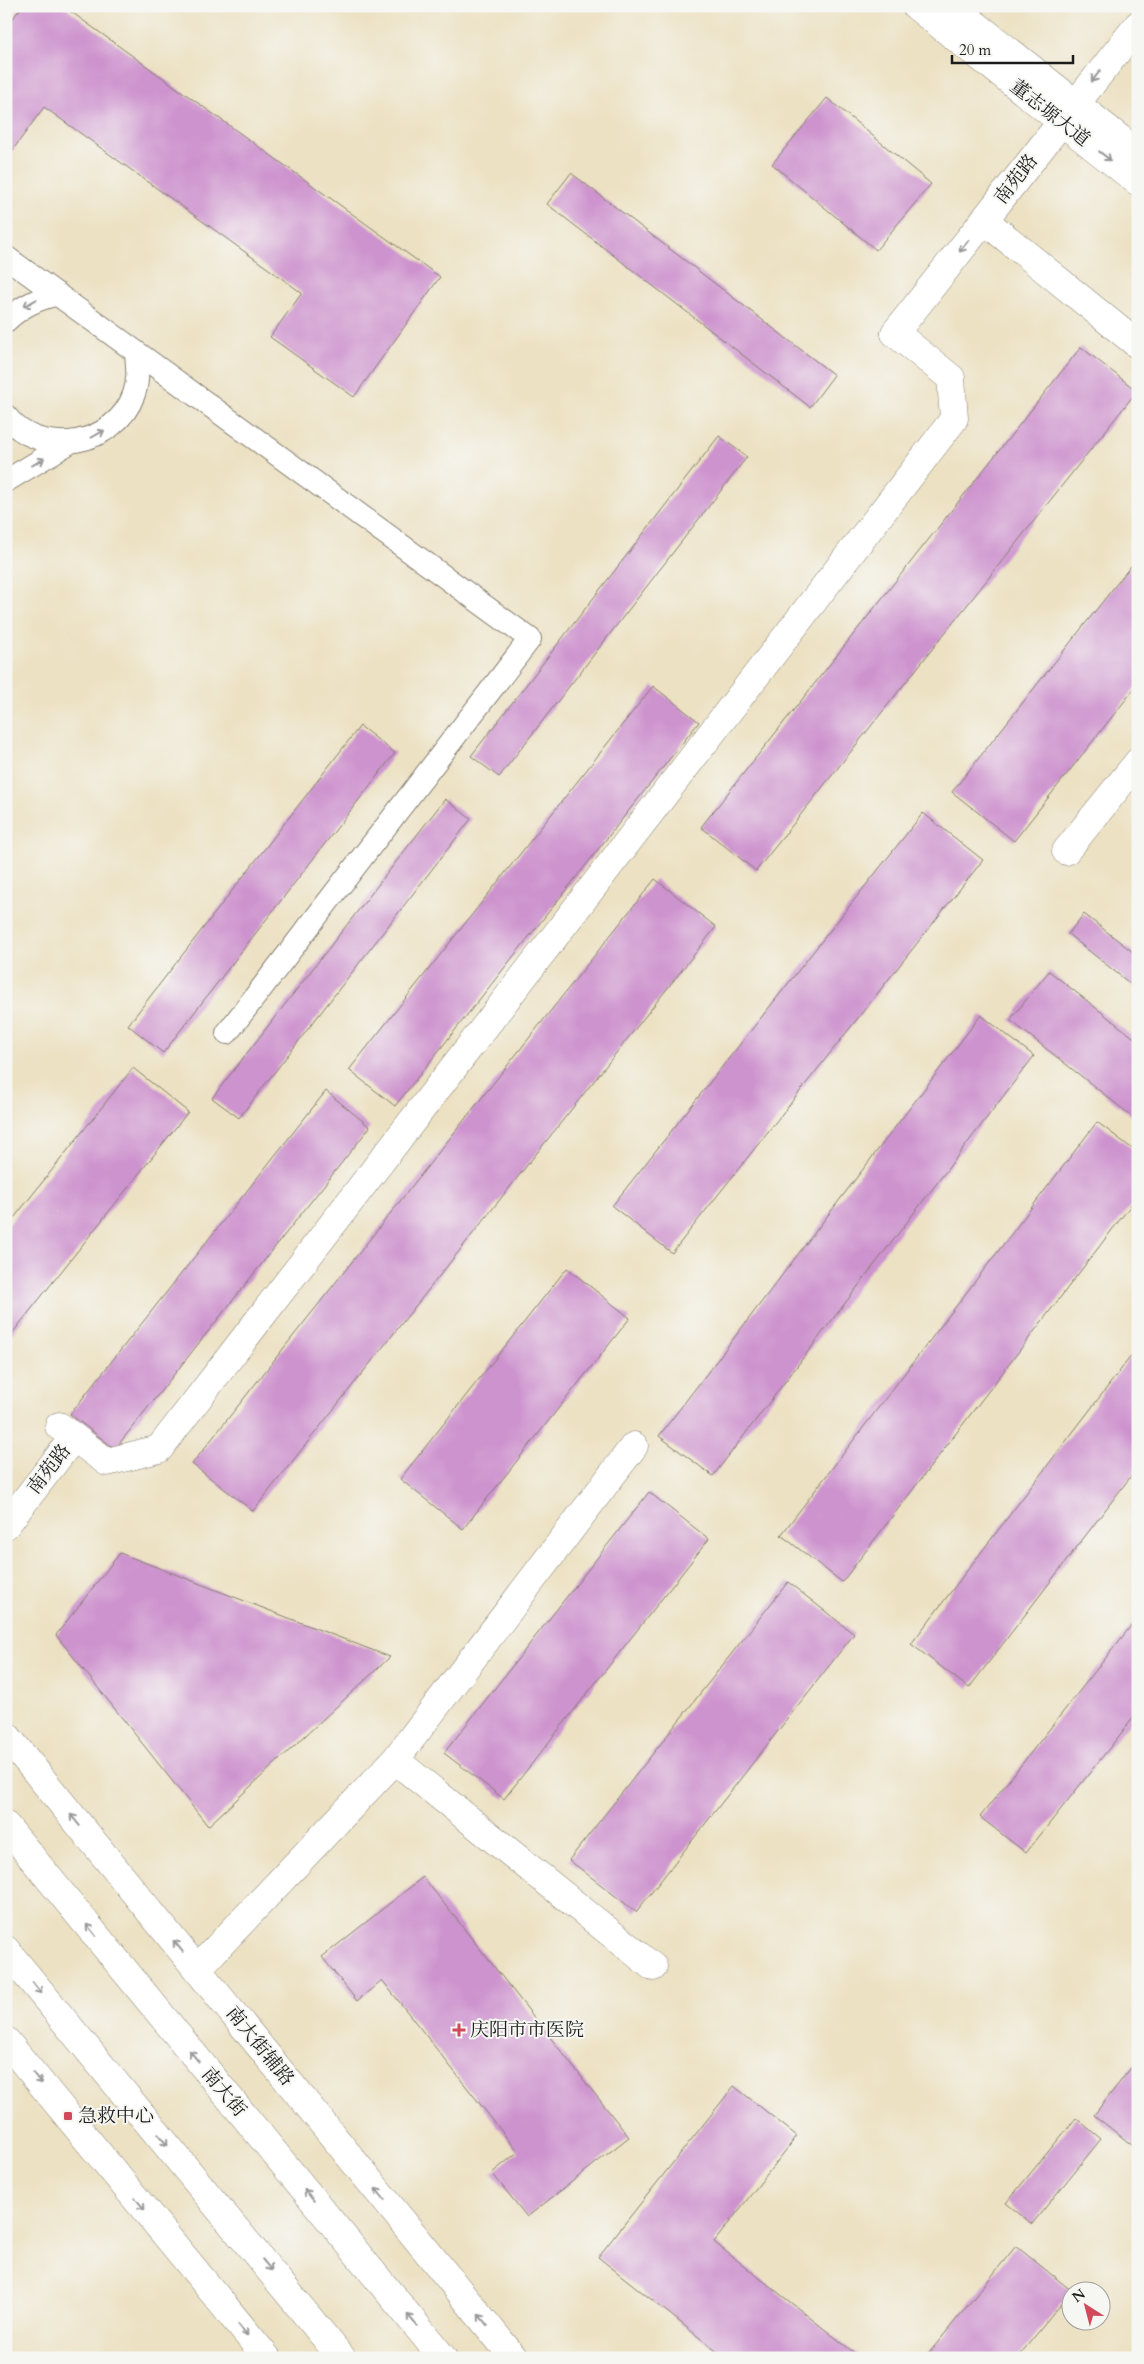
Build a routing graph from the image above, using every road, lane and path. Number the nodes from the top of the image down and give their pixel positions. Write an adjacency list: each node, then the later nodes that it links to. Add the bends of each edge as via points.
1 (916, 6): 5 (street, 董志塬大道)
2 (952, 6): 5 (street, 董志塬大道)
3 (1138, 25): 5 (street, 南苑路, one-way to 5)
4 (1138, 54): 5 (street, 南苑路)
5 (1075, 118): 6 (street, 董志塬大道); 7 (street, 董志塬大道, one-way to 7); 8 (street, 南苑路)
6 (1138, 153)
7 (1138, 182)
8 (991, 226): 12 (street); 20 (street, 南苑路, via 903,339 951,378 954,419 948,427 159,1449 107,1462)
9 (6, 257): 10 (lane)
10 (58, 294): 11 (lane, one-way to 11, via 37,299); 13 (lane)
11 (6, 321)
12 (1138, 344)
13 (136, 352): 15 (lane, one-way to 13, via 103,432 123,413 134,394 138,373); 19 (lane, via 530,639)
14 (6, 416): 15 (lane, via 28,434 48,442)
15 (69, 443): 16 (lane, one-way to 15)
16 (6, 481)
17 (1138, 762): 18 (street)
18 (1066, 851)
19 (227, 1033)
20 (66, 1431): 22 (street, 南苑路); 23 (street, 南苑路)
21 (634, 1446): 25 (street)
22 (6, 1494)
23 (6, 1525)
24 (6, 1735): 29 (street, 南大街辅路, one-way to 24)
25 (395, 1760): 28 (street); 29 (street)
26 (6, 1826): 33 (street, 南大街, one-way to 26)
27 (6, 1950): 32 (street, one-way to 32)
28 (653, 1967)
29 (197, 1969): 34 (street, 南大街辅路, one-way to 29)
30 (6, 2041): 31 (street, one-way to 31)
31 (267, 2358)
32 (342, 2358)
33 (443, 2358)
34 (514, 2358)

